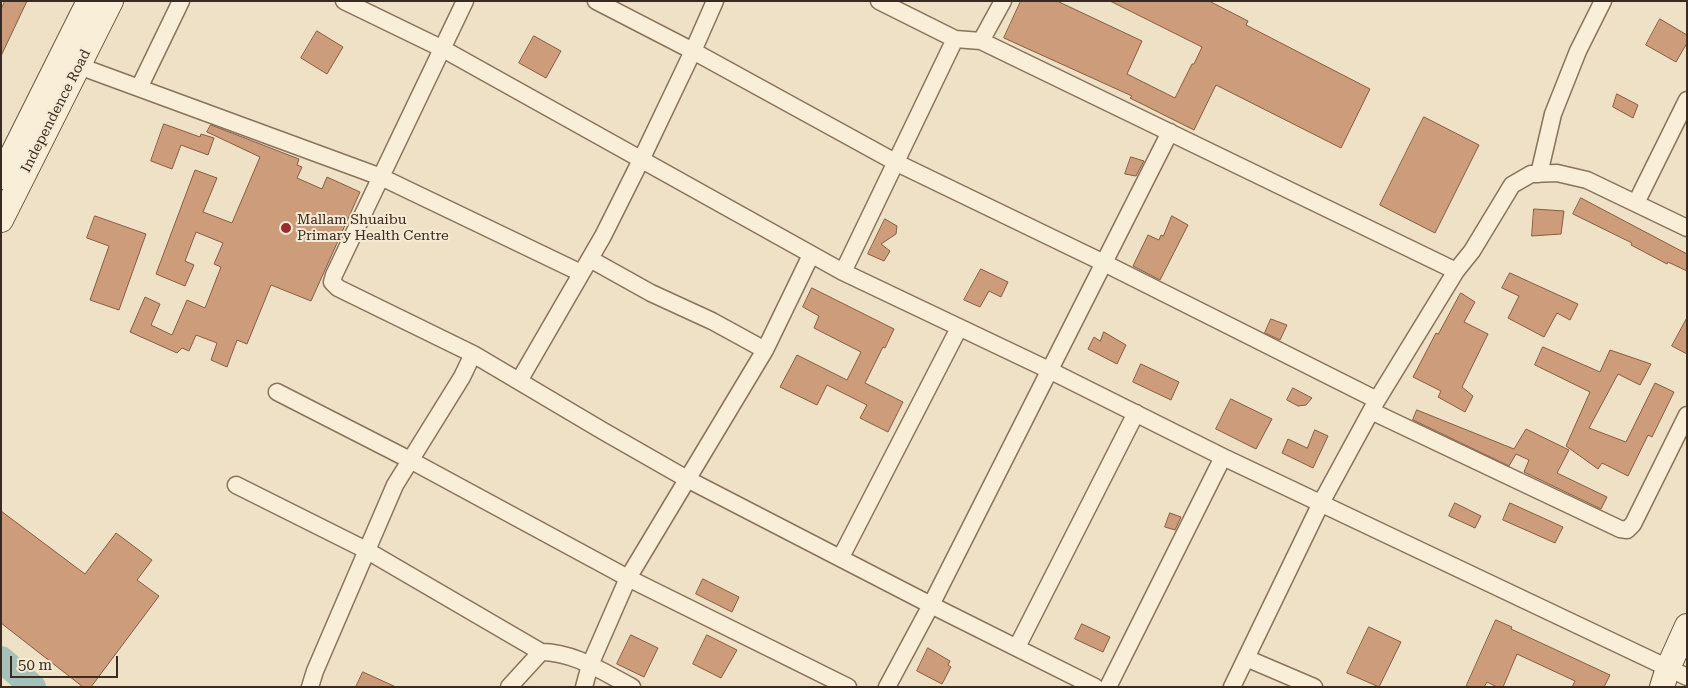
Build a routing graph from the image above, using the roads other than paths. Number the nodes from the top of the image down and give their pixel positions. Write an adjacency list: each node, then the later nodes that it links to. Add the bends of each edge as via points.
1 (89, 1): 22 (main road, Independence Road)
2 (111, 1): 15 (main road, Independence Road)
3 (181, 1): 16 (street)
4 (344, 1): 13 (street)
5 (465, 1): 13 (street)
6 (596, 1): 14 (street)
7 (715, 1): 14 (street)
8 (879, 1): 11 (street)
9 (1003, 1): 12 (street)
10 (1603, 1): 21 (street, via 1578,51 1554,114)
11 (955, 39): 12 (street); 20 (street)
12 (981, 41): 18 (street)
13 (443, 49): 19 (street); 23 (street)
14 (693, 51): 19 (street); 20 (street)
15 (79, 66): 16 (street); 25 (main road, Independence Road)
16 (139, 88): 23 (street)
17 (1687, 100): 24 (street)
18 (1170, 132): 29 (street); 30 (street)
19 (641, 160): 27 (street); 28 (street)
20 (897, 162): 29 (street); 31 (street)
21 (1540, 174): 24 (street, via 1557,173 1587,180); 30 (street, via 1531,174 1512,185)
22 (1, 177)
23 (381, 177): 32 (street); 35 (street, via 332,282 338,288)
24 (1636, 203): 26 (street)
25 (1, 220)
26 (1687, 228)
27 (811, 255): 31 (street); 34 (street)
28 (590, 259): 32 (street); 34 (street)
29 (1104, 263): 36 (street); 39 (street)
30 (1456, 271): 39 (street)
31 (843, 272): 33 (street)
32 (581, 273): 37 (street)
33 (959, 328): 36 (street); 48 (street)
34 (765, 350): 44 (street)
35 (473, 354): 37 (street); 43 (street)
36 (1049, 370): 40 (street); 50 (street)
37 (519, 382): 44 (street)
38 (277, 392): 43 (street)
39 (1374, 406): 41 (street, via 1627,530 1633,524); 46 (street)
40 (1136, 414): 42 (street); 52 (street)
41 (1687, 415)
42 (1223, 457): 46 (street); 64 (street)
43 (410, 460): 47 (street); 49 (street)
44 (687, 478): 48 (street); 49 (street)
45 (236, 485): 47 (street)
46 (1321, 503): 54 (street); 56 (street)
47 (366, 550): 53 (street); 57 (street)
48 (841, 558): 50 (street)
49 (628, 578): 55 (street); 61 (street)
50 (931, 605): 52 (street); 62 (street)
51 (1687, 626): 56 (main road)
52 (1017, 647): 63 (street)
53 (541, 652): 55 (street, via 567,655); 58 (street)
54 (1246, 658): 65 (street); 66 (street)
55 (590, 665): 59 (street); 60 (street)
56 (1677, 675)
57 (310, 687)
58 (509, 687)
59 (584, 687)
60 (632, 687)
61 (848, 687)
62 (887, 687)
63 (1095, 687)
64 (1108, 687)
65 (1232, 687)
66 (1314, 687)

